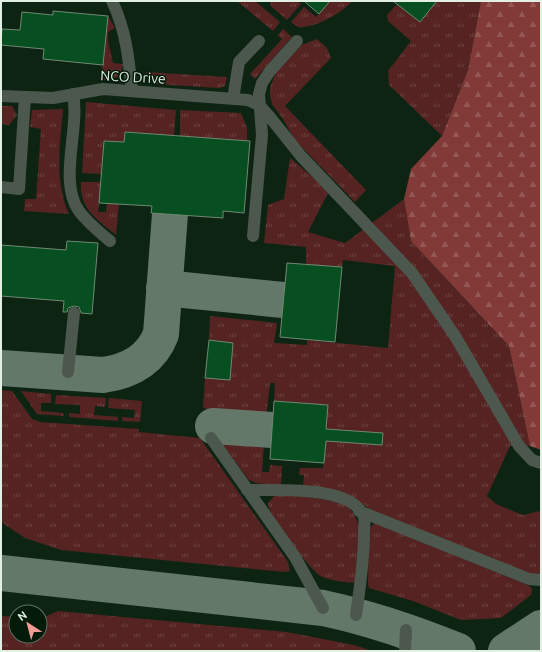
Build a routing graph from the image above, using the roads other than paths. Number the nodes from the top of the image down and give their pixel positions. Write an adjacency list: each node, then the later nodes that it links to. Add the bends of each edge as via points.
1 (112, 1): 4 (lane, via 120,18 128,54)
2 (259, 41): 8 (lane, via 238,62)
3 (297, 41): 9 (lane, via 262,83)
4 (132, 91): 5 (lane, NCO Drive, via 103,89); 8 (lane, NCO Drive)
5 (73, 94): 7 (lane, NCO Drive, via 53,98); 12 (lane, via 73,196 78,210)
6 (1, 96): 7 (lane, NCO Drive)
7 (25, 97): 10 (lane, via 18,189)
8 (237, 99): 9 (lane, NCO Drive)
9 (259, 105): 11 (lane, via 262,135); 16 (lane, via 301,156 412,273 456,336 519,446 532,460)
10 (1, 187)
11 (253, 236)
12 (110, 241)
13 (74, 313): 14 (lane)
14 (68, 372)
15 (211, 438): 17 (lane)
16 (541, 463)
17 (247, 490): 18 (lane, via 325,493 341,497 355,505); 20 (lane, via 295,557)
18 (359, 511): 19 (lane, via 529,579); 21 (lane, via 364,518 364,536)
19 (541, 580)
20 (323, 608)
21 (356, 615)
22 (406, 630): 23 (lane)
23 (405, 651)

